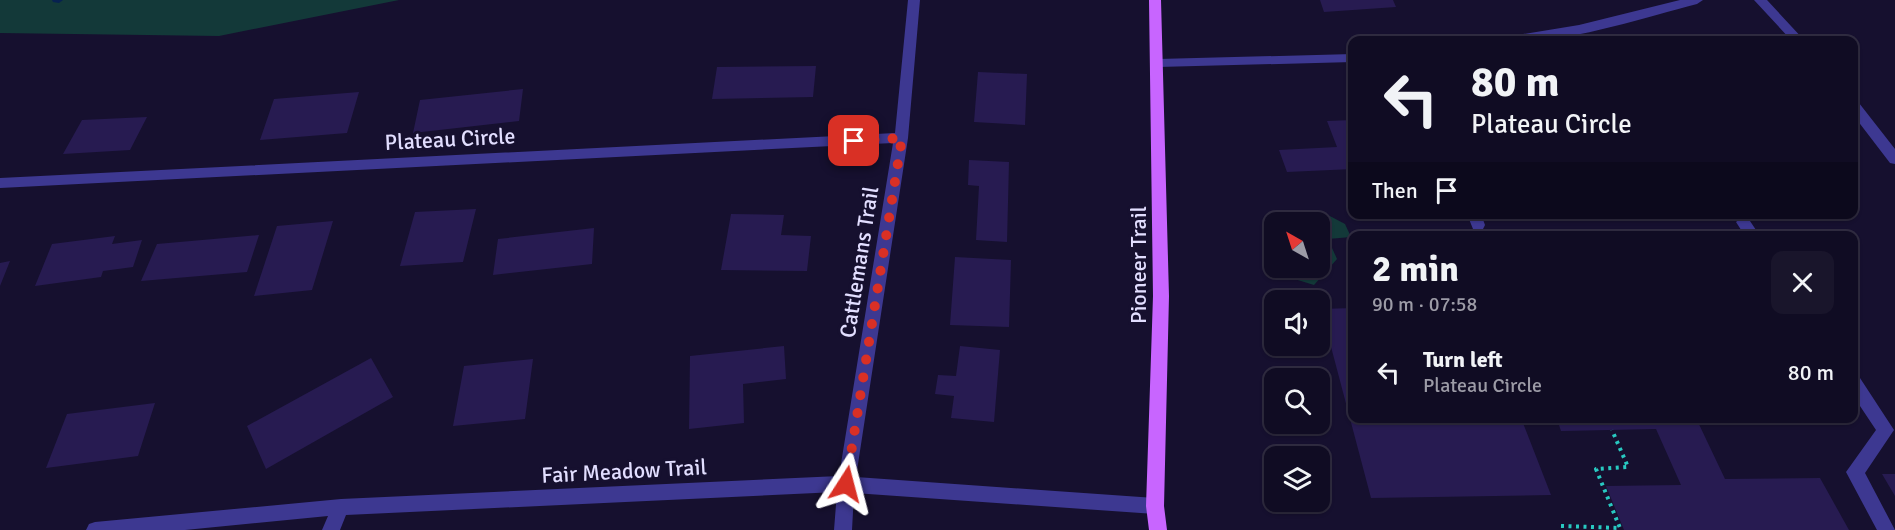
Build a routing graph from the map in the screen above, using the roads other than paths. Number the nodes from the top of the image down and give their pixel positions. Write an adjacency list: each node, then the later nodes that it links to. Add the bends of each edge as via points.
1 (914, 0): 10 (street, Cattlemans Trail)
2 (1155, 0): 8 (main road, Pioneer Trail)
3 (1697, 0): 5 (street)
4 (1760, 0): 6 (street)
5 (1536, 36)
6 (1794, 36)
7 (1348, 58): 8 (street)
8 (1158, 63): 17 (main road, Pioneer Trail, via 1161,297)
9 (1858, 111): 11 (street)
10 (902, 138): 12 (street, Plateau Circle); 16 (street, Cattlemans Trail)
11 (1895, 159)
12 (0, 183)
13 (1743, 222): 14 (street)
14 (1749, 231)
15 (1858, 389): 23 (street, via 1886,430 1855,472)
16 (846, 484): 17 (street, Fair Meadow Trail); 18 (street, Fair Meadow Trail); 21 (street, Cattlemans Trail)
17 (1155, 506): 22 (main road, Pioneer Trail)
18 (341, 507): 19 (street, Fair Meadow Trail); 20 (street)
19 (95, 530)
20 (331, 530)
21 (843, 530)
22 (1158, 530)
23 (1886, 530)

